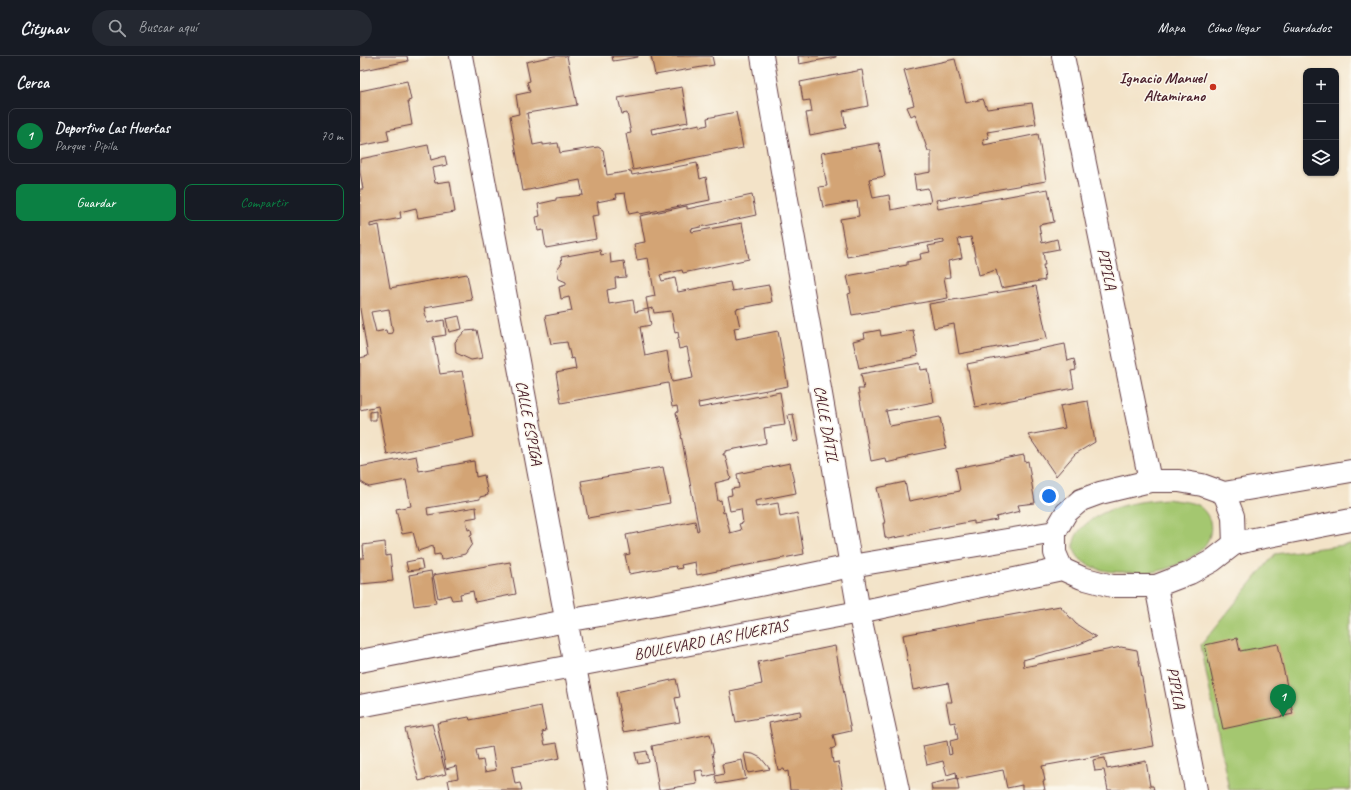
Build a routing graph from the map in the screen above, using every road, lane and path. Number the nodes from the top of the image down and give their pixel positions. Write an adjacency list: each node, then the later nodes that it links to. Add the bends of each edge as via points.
1 (461, 56): 14 (main road, CALLE ESPIGA)
2 (762, 56): 10 (main road, CALLE DÁTIL)
3 (1064, 56): 5 (main road, PIPILA)
4 (1351, 471): 6 (main road)
5 (1150, 481): 6 (main road, via 1179,481 1202,485); 8 (main road, via 1081,500 1066,513)
6 (1224, 493): 9 (main road, via 1232,516)
7 (1351, 520): 9 (main road)
8 (1055, 532): 10 (main road); 11 (main road, via 1055,553)
9 (1234, 544): 12 (main road, via 1190,573)
10 (851, 566): 13 (main road, CALLE DÁTIL); 14 (main road, via 696,598)
11 (1062, 569): 12 (main road, via 1082,578 1112,586); 13 (main road, BOULEVARD LAS HUERTAS)
12 (1156, 586): 20 (main road, PIPILA)
13 (860, 612): 16 (main road, BOULEVARD LAS HUERTAS); 19 (main road, CALLE DÁTIL)
14 (566, 621): 15 (main road); 16 (main road, CALLE ESPIGA)
15 (360, 661)
16 (574, 666): 17 (main road, BOULEVARD LAS HUERTAS); 18 (main road, CALLE ESPIGA)
17 (360, 706)
18 (598, 790)
19 (898, 790)
20 (1196, 790)

